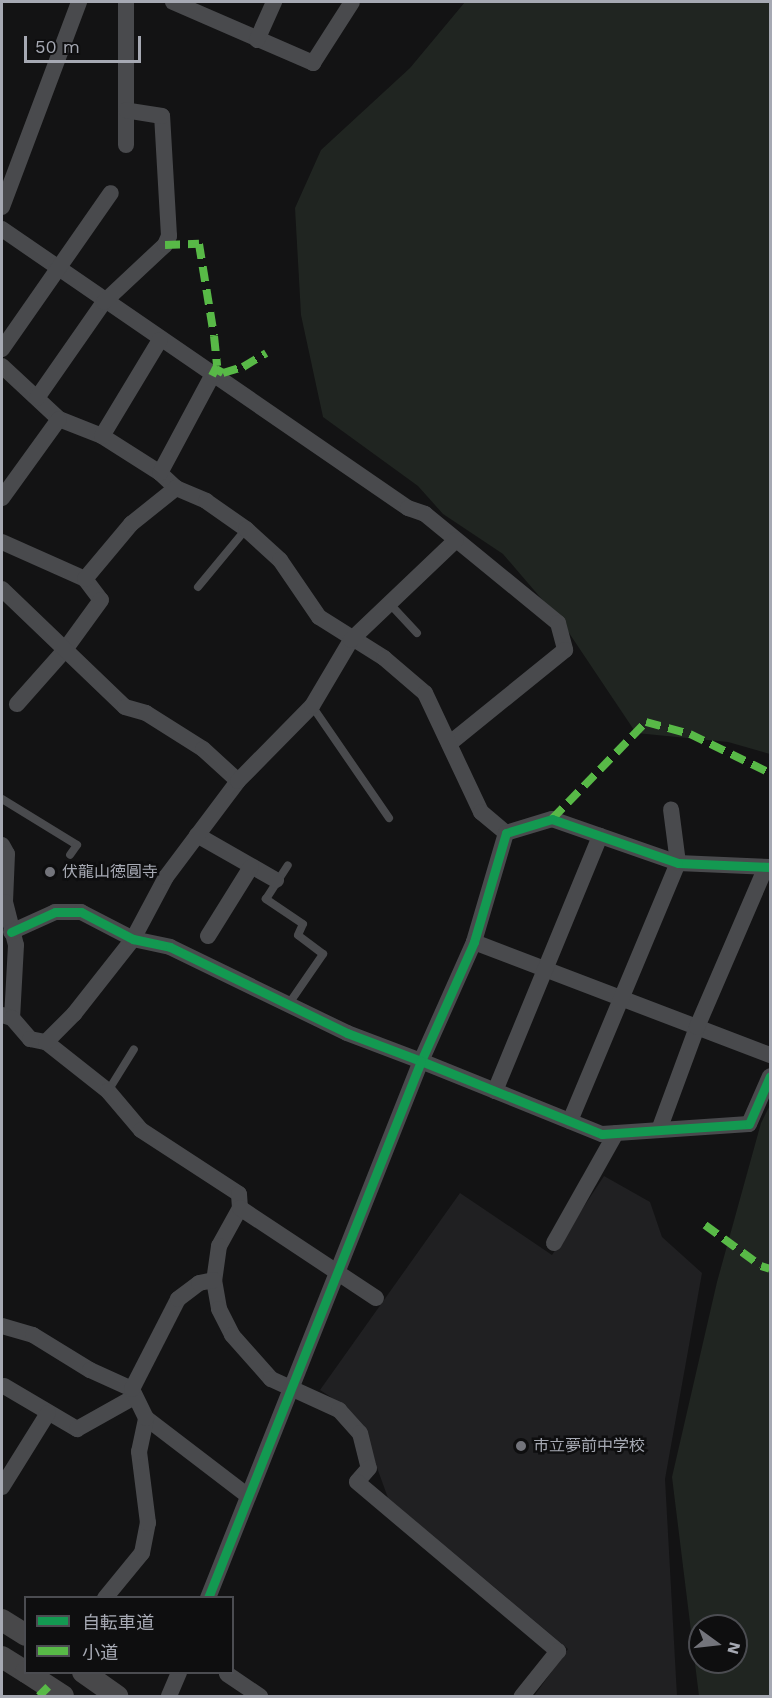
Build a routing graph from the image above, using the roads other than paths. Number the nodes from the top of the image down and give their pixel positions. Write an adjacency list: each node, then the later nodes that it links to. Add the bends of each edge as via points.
1 (79, 2): 11 (street)
2 (126, 2): 8 (street)
3 (173, 2): 6 (street)
4 (274, 2): 7 (street)
5 (352, 2): 7 (street, via 313,63)
6 (204, 8): 7 (street)
7 (257, 40)
8 (126, 110): 9 (street); 14 (street, via 162,116 169,236 165,245)
9 (126, 145)
10 (111, 193): 13 (street)
11 (2, 207)
12 (2, 229): 13 (street)
13 (56, 270): 14 (street); 16 (street)
14 (104, 302): 15 (street); 19 (street)
15 (160, 340): 18 (street); 21 (street)
16 (2, 349)
17 (2, 366): 19 (street)
18 (212, 376): 22 (street); 26 (street, via 408,508 425,514)
19 (37, 398): 20 (street)
20 (59, 419): 21 (street); 24 (street)
21 (102, 436): 22 (street)
22 (160, 473): 23 (street)
23 (176, 488): 25 (street, via 206,501); 28 (street, via 131,524)
24 (2, 498)
25 (246, 529): 29 (lane); 33 (street, via 280,560 318,617)
26 (456, 540): 31 (street); 37 (street, via 558,623 565,650)
27 (2, 542): 28 (street)
28 (85, 579): 34 (street, via 101,600)
29 (198, 587)
30 (2, 589): 34 (street)
31 (389, 603): 32 (lane); 33 (street)
32 (417, 633)
33 (351, 640): 36 (street); 37 (street, via 384,658 424,693)
34 (64, 651): 35 (street); 38 (street, via 124,707 146,713 204,749)
35 (17, 704)
36 (312, 706): 38 (street); 41 (lane)
37 (449, 744): 42 (street, via 481,812)
38 (238, 781): 43 (street)
39 (2, 799): 46 (lane, via 77,845)
40 (671, 809): 47 (street)
41 (389, 819)
42 (506, 833): 44 (street, via 552,819); 55 (street)
43 (197, 835): 49 (street); 54 (street, via 166,878)
44 (600, 836): 47 (street); 56 (street)
45 (2, 845): 52 (street, via 7,854 5,902)
46 (70, 855)
47 (678, 863): 50 (street); 57 (street)
48 (288, 865): 51 (lane)
49 (251, 867): 51 (street); 53 (street)
50 (768, 867): 60 (street)
51 (276, 880): 58 (lane, via 266,899 303,924 298,935 323,954)
52 (11, 932): 54 (street, via 69,909); 59 (street, via 16,945)
53 (208, 936)
54 (133, 939): 58 (street, via 170,947); 61 (street, via 74,1014)
55 (474, 942): 56 (street); 64 (street)
56 (545, 969): 57 (street); 67 (street)
57 (619, 997): 60 (street); 68 (street)
58 (287, 1006): 64 (street)
59 (7, 1017): 61 (street, via 30,1039)
60 (697, 1027): 63 (street); 69 (street)
61 (46, 1042): 66 (street)
62 (134, 1049): 66 (lane)
63 (771, 1055)
64 (421, 1061): 67 (street); 73 (street)
65 (771, 1076): 69 (street, via 749,1125)
66 (108, 1091): 71 (street, via 141,1130 239,1194)
67 (495, 1091): 68 (street)
68 (570, 1121): 70 (street, via 602,1134)
69 (659, 1130): 70 (street)
70 (616, 1133): 72 (street)
71 (240, 1208): 73 (street); 74 (street, via 219,1246)
72 (554, 1243)
73 (337, 1270): 75 (street); 78 (street)
74 (214, 1280): 78 (street, via 219,1309 232,1335 272,1378); 79 (street, via 199,1283 178,1299)
75 (376, 1298)
76 (2, 1326): 79 (street, via 33,1335)
77 (4, 1386): 80 (street)
78 (292, 1386): 83 (street); 98 (street, via 339,1410 360,1433 369,1468 357,1482 558,1650)
79 (133, 1393): 80 (street, via 77,1429); 81 (street)
80 (48, 1413): 82 (street)
81 (147, 1418): 83 (street); 84 (street, via 139,1452 148,1523 142,1553)
82 (2, 1487)
83 (248, 1496): 85 (street)
84 (107, 1596)
85 (209, 1596)
86 (2, 1620): 87 (main road)
87 (24, 1634)
88 (2, 1657): 89 (main road)
89 (24, 1671)
90 (29, 1674): 94 (main road)
91 (86, 1674): 95 (main road)
92 (178, 1674): 96 (street)
93 (226, 1674): 97 (street)
94 (63, 1696)
95 (117, 1696)
96 (170, 1696)
97 (260, 1696)
98 (522, 1696)

